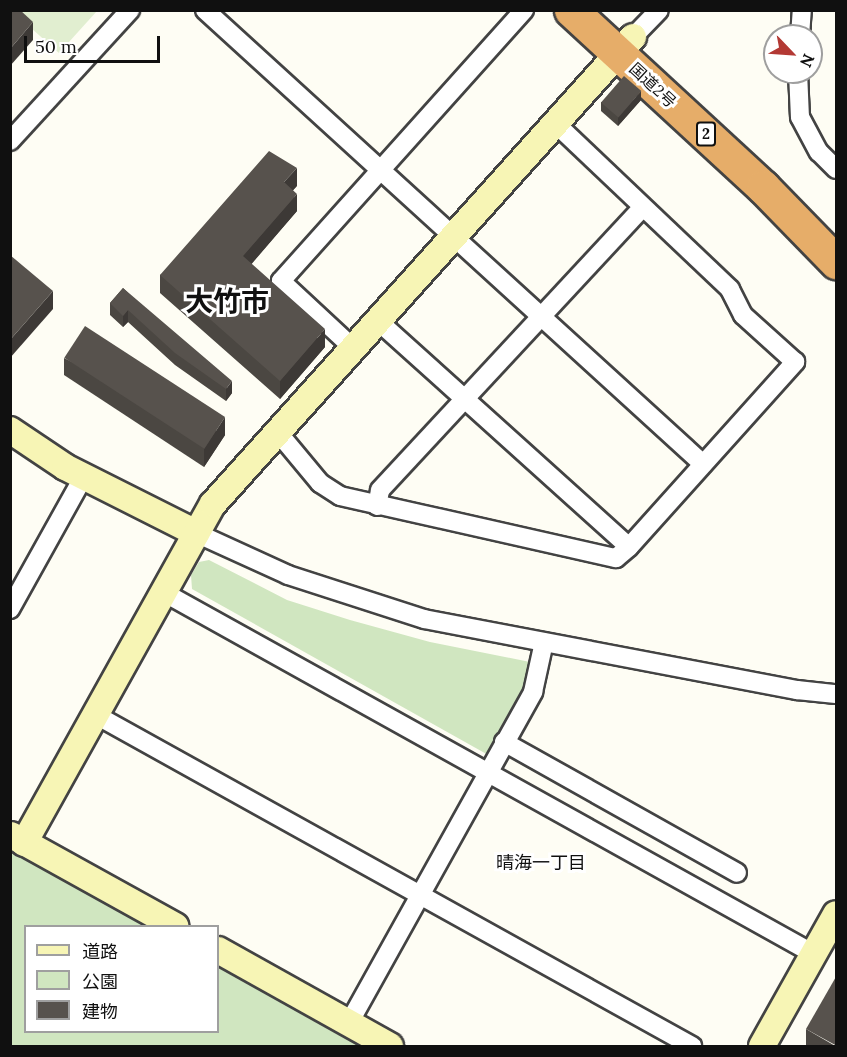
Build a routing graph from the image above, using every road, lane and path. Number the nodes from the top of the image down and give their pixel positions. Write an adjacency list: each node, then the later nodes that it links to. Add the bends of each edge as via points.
1 (130, 10): 10 (street)
2 (205, 10): 12 (street)
3 (524, 10): 12 (street)
4 (571, 10): 7 (highway, 国道2号 / 2)
5 (604, 10): 7 (highway, 国道2号 / 2)
6 (659, 10): 7 (street)
7 (626, 45): 9 (street); 14 (highway, 国道2号 / 2); 16 (highway, 国道2号 / 2)
8 (799, 84): 11 (street, via 800,117 819,153)
9 (556, 124): 13 (street); 15 (street)
10 (10, 141)
11 (837, 168)
12 (382, 169): 15 (street); 19 (street, via 281,280)
13 (643, 207): 17 (street); 23 (street, via 730,290 743,315 795,362)
14 (837, 230)
15 (455, 236): 17 (street); 18 (street)
16 (837, 262)
17 (542, 316): 20 (street); 23 (street)
18 (377, 320): 19 (street); 20 (street)
19 (352, 347): 22 (street)
20 (464, 400): 25 (street, via 381,490); 27 (street)
21 (10, 430): 24 (street)
22 (276, 430): 25 (street, via 320,483 340,496); 26 (street, via 213,504)
23 (703, 464): 27 (street)
24 (84, 476): 26 (street); 29 (street)
25 (377, 506): 27 (street, via 616,558)
26 (196, 533): 28 (street); 30 (street, via 347,597 424,619)
27 (629, 548)
28 (164, 592): 32 (street); 34 (street)
29 (10, 609)
30 (544, 642): 31 (street); 33 (street, via 533,692)
31 (837, 694)
32 (96, 715): 35 (street); 37 (street)
33 (504, 742): 34 (street); 36 (street)
34 (485, 774): 37 (street); 41 (street)
35 (17, 839): 39 (street)
36 (736, 873)
37 (419, 895): 42 (street); 44 (street)
38 (837, 914): 41 (street)
39 (171, 925)
40 (219, 951): 42 (street)
41 (814, 954): 45 (street)
42 (348, 1023): 43 (street)
43 (390, 1047)
44 (692, 1047)
45 (762, 1047)

